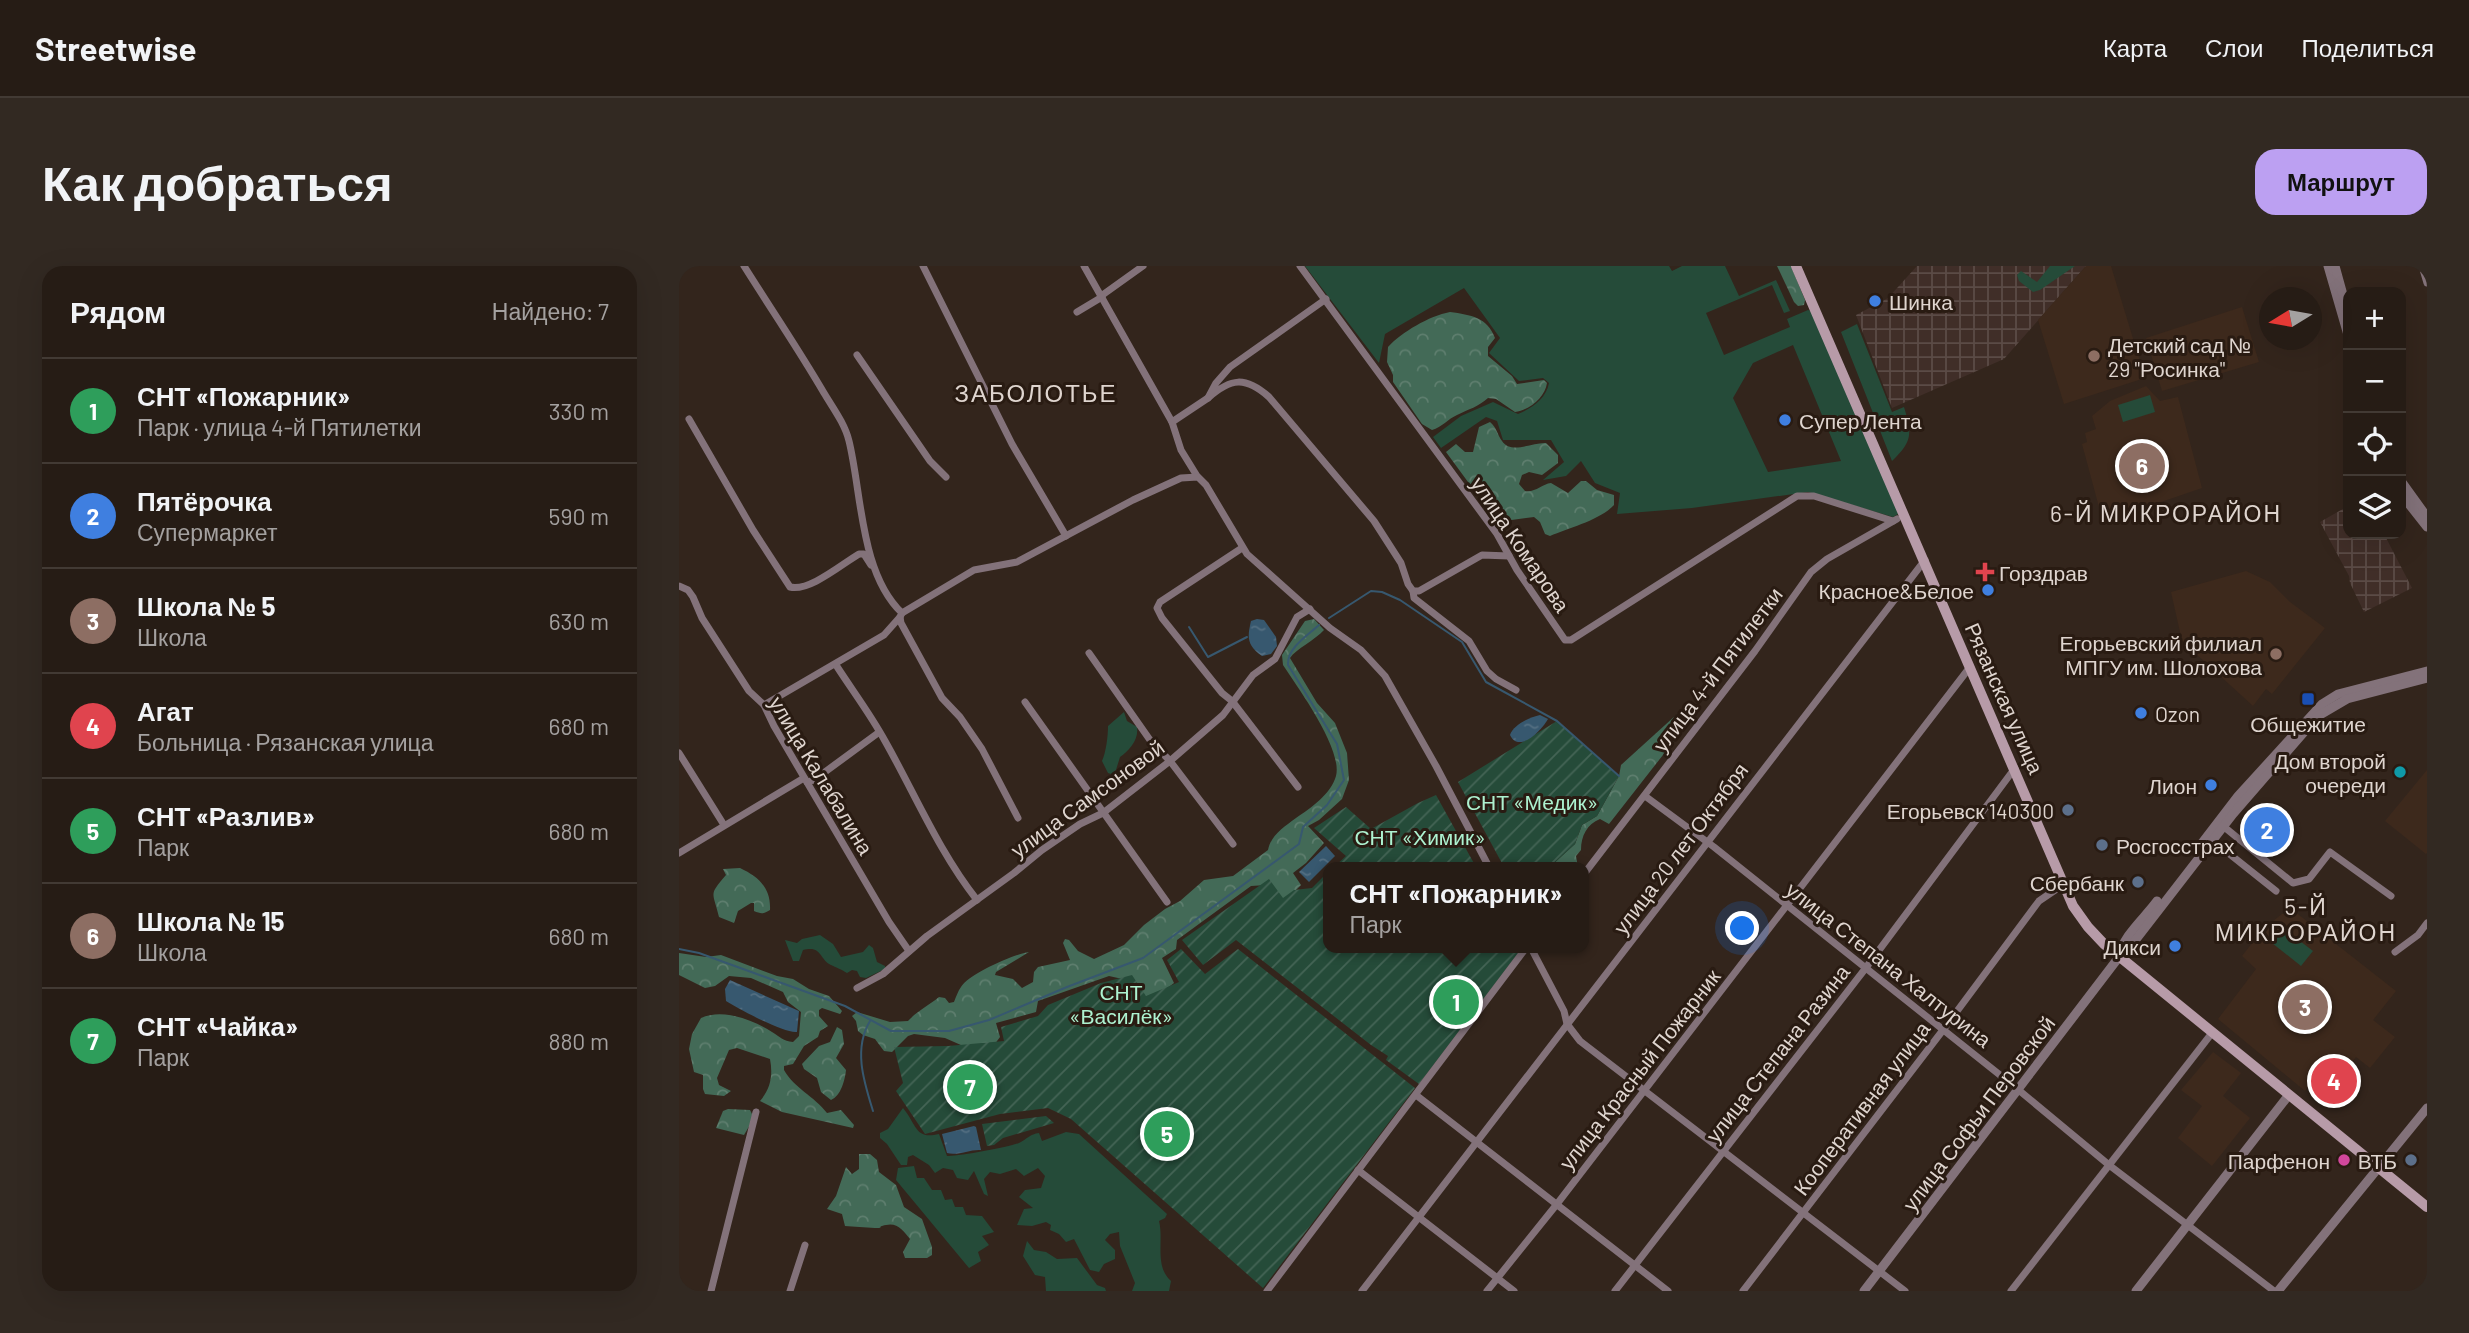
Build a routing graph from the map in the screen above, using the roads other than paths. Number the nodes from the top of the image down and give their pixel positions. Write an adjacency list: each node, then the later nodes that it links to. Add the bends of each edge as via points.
1 (744, 266): 34 (street, via 848,436)
2 (923, 266): 30 (street, via 1012,444)
3 (1084, 266): 13 (street)
4 (1143, 266): 13 (street)
5 (1300, 266): 14 (street, улица Комарова)
6 (1796, 266): 23 (main road, Рязанская улица)
7 (1801, 266): 23 (main road, Рязанская улица)
8 (2328, 266): 16 (street)
9 (2335, 266): 12 (street)
10 (2422, 266): 11 (street)
11 (2427, 283)
12 (2343, 295)
13 (1101, 297): 15 (street); 20 (street)
14 (1326, 299): 18 (street, via 1230,367); 32 (street, улица Комарова)
15 (1077, 312)
16 (2343, 318)
17 (857, 355): 21 (street)
18 (1208, 398): 20 (street); 36 (street, via 1234,381 1269,397 1374,521)
19 (689, 419): 34 (street, via 787,584 803,587 862,553)
20 (1172, 422): 22 (street, via 1181,450)
21 (946, 477)
22 (1198, 477): 30 (street, via 1181,478); 31 (street)
23 (1891, 483): 26 (main road, Рязанская улица)
24 (2406, 488): 27 (street)
25 (2406, 500): 29 (street)
26 (1905, 515): 28 (street, улица 4-й Пятилетки); 33 (main road, Рязанская улица)
27 (2427, 517)
28 (1893, 521): 32 (street, улица Комарова, via 1814,496 1797,496 1567,641); 54 (street, улица 4-й Пятилетки, via 1811,572)
29 (2427, 527)
30 (1066, 536): 38 (street, via 1007,565 968,573)
31 (1242, 548): 37 (street); 45 (street, via 1157,608)
32 (1509, 556): 36 (street, via 1482,555 1419,592)
33 (1925, 559): 41 (main road, Рязанская улица); 61 (street, улица 20 лет Октября)
34 (874, 568): 38 (street)
35 (679, 586): 47 (street, улица Калабалина, via 688,590 749,691)
36 (1413, 591): 44 (street, via 1414,598 1469,641 1487,671)
37 (1310, 609): 45 (street, улица Самсоновой, via 1297,617 1275,659 1253,675); 64 (street, via 1385,676)
38 (901, 615): 40 (street, via 884,635); 57 (street, via 942,698 974,736)
39 (1089, 653): 50 (street)
40 (836, 664): 47 (street); 48 (street)
41 (1970, 667): 51 (main road, Рязанская улица); 71 (street, улица Красный Пожарник)
42 (2427, 671): 55 (street, улица Софьи Перовской, via 2345,692 2322,704)
43 (2427, 678): 55 (street, улица Софьи Перовской, via 2330,707)
44 (1516, 690)
45 (1232, 701): 50 (street, улица Самсоновой, via 1223,715); 53 (street)
46 (1025, 702): 56 (street)
47 (764, 705): 52 (street, улица Калабалина)
48 (878, 733): 52 (street, via 814,780); 69 (street)
49 (679, 753): 58 (street)
50 (1170, 761): 56 (street, улица Самсоновой); 62 (street)
51 (2015, 768): 66 (main road, Рязанская улица); 78 (street, улица Степана Разина)
52 (806, 780): 58 (street); 73 (street, улица Калабалина)
53 (1298, 787)
54 (1645, 796): 61 (street, улица Степана Халтурина); 65 (street, улица 4-й Пятилетки)
55 (2230, 812): 59 (street, улица Софьи Перовской); 77 (street, улица Софьи Перовской, via 2126,938)
56 (1103, 813): 69 (street, улица Самсоновой, via 1059,836); 70 (street)
57 (1018, 818)
58 (724, 825): 63 (street)
59 (2223, 826): 60 (street, улица Софьи Перовской); 68 (street, via 2293,883 2309,879 2330,852)
60 (2212, 840): 67 (street); 77 (street, улица Софьи Перовской)
61 (1707, 841): 71 (street, улица Степана Халтурина); 80 (street, улица 20 лет Октября)
62 (1233, 844)
63 (679, 853)
64 (1486, 862)
65 (1589, 868)
66 (2064, 884): 77 (main road, Рязанская улица, via 2088,927); 81 (street, Кооперативная улица, via 2039,901)
67 (2276, 891)
68 (2391, 896)
69 (977, 900): 73 (street, улица Самсоновой)
70 (1167, 902)
71 (1787, 906): 78 (street, улица Степана Халтурина); 83 (street, улица Красный Пожарник)
72 (2427, 923): 74 (street)
73 (909, 951): 79 (street, улица Самсоновой, via 883,974)
74 (2395, 952)
75 (1525, 953): 85 (street)
76 (1532, 953): 80 (street)
77 (2119, 957): 82 (main road, Рязанская улица); 84 (street, улица Софьи Перовской)
78 (1865, 968): 81 (street, улица Степана Халтурина); 90 (street, улица Степана Разина)
79 (857, 988)
80 (1567, 1024): 83 (street, via 1580,1041); 89 (street, улица 20 лет Октября)
81 (1943, 1030): 84 (street, улица Степана Халтурина); 97 (street, Кооперативная улица)
82 (2212, 1033): 86 (main road, Рязанская улица); 91 (street)
83 (1644, 1089): 90 (street); 95 (street, улица Красный Пожарник)
84 (2019, 1091): 91 (street, улица Степана Халтурина); 102 (street, улица Софьи Перовской)
85 (1416, 1095): 89 (street); 93 (street)
86 (2288, 1096): 92 (main road, Рязанская улица); 99 (street)
87 (2427, 1108): 92 (street)
88 (756, 1112): 104 (street)
89 (1476, 1142): 95 (street); 98 (street, улица 20 лет Октября)
90 (1723, 1151): 97 (street); 101 (street, улица Степана Разина)
91 (2109, 1165): 99 (street, улица Степана Халтурина); 115 (street)
92 (2379, 1167): 94 (main road, Рязанская улица, via 2391,1171); 96 (main road, Рязанская улица); 117 (street)
93 (1358, 1170): 98 (street); 106 (street)
94 (2427, 1200)
95 (1557, 1204): 101 (street); 103 (street, улица Красный Пожарник)
96 (2427, 1208)
97 (1804, 1212): 102 (street); 112 (street, Кооперативная улица)
98 (1419, 1216): 103 (street); 107 (street, улица 20 лет Октября)
99 (2188, 1225): 116 (street); 117 (street, улица Степана Халтурина)
100 (805, 1245): 105 (street)
101 (1634, 1265): 110 (street, улица Степана Разина); 111 (street)
102 (1879, 1272): 113 (street, улица Софьи Перовской); 114 (street)
103 (1497, 1278): 108 (street, улица Красный Пожарник); 109 (street)
104 (711, 1291)
105 (790, 1291)
106 (1266, 1291)
107 (1362, 1291)
108 (1487, 1291)
109 (1514, 1291)
110 (1615, 1291)
111 (1668, 1291)
112 (1743, 1291)
113 (1864, 1291)
114 (1905, 1291)
115 (2011, 1291)
116 (2136, 1291)
117 (2276, 1291)

